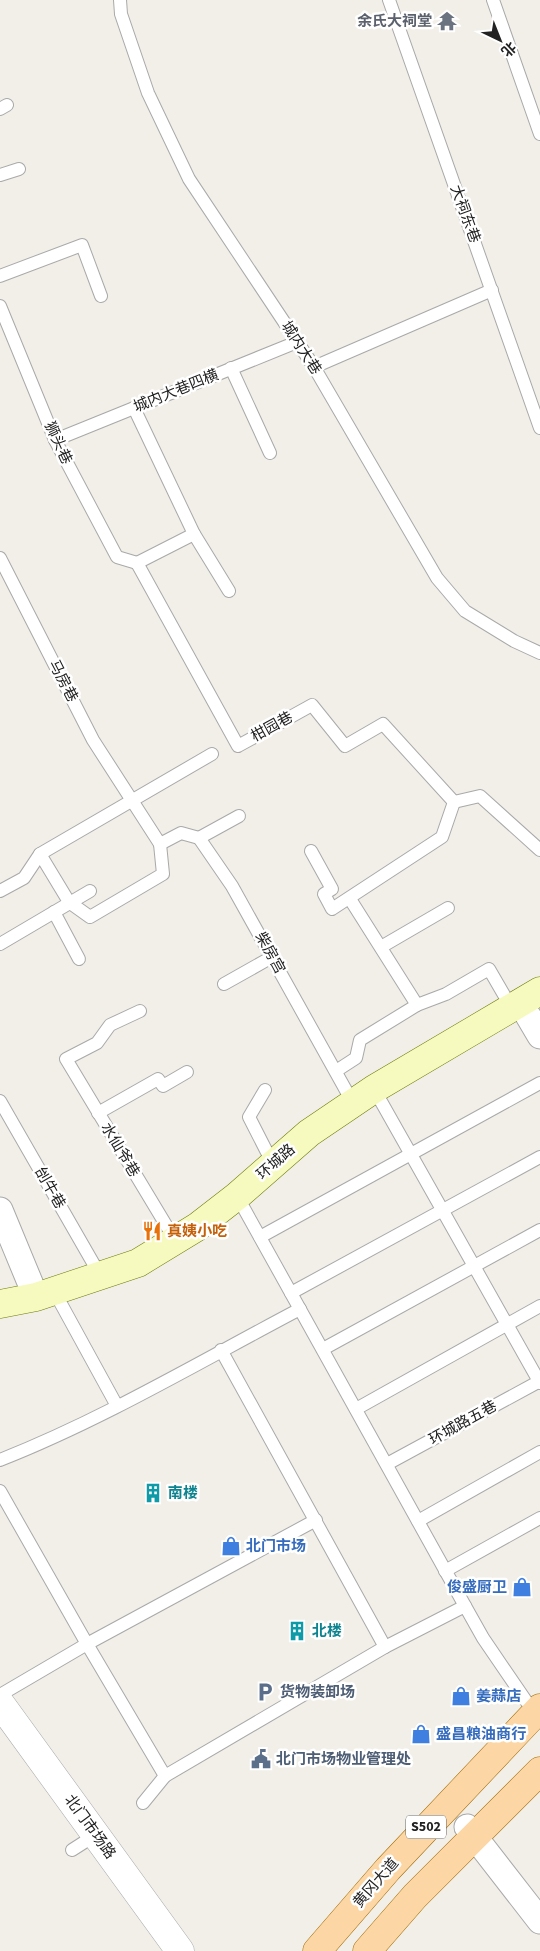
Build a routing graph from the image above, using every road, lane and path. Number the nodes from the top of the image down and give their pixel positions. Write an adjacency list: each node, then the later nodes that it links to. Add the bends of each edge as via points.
1 (120, 0): 11 (lane, 城内大巷, via 121,14 148,93 189,179)
2 (389, 0): 8 (lane, 大祠东巷)
3 (493, 0): 4 (lane)
4 (540, 134)
5 (19, 169): 6 (lane)
6 (0, 175)
7 (0, 276): 9 (lane, via 82,245)
8 (492, 290): 12 (lane); 15 (lane, 大祠东巷)
9 (101, 296)
10 (0, 306): 16 (lane, 狮头巷)
11 (297, 342): 12 (lane, 城内大巷); 13 (lane, 城内大巷四横)
12 (314, 367): 22 (lane, 城内大巷, via 437,578 465,611)
13 (231, 368): 14 (lane, 城内大巷四横); 17 (lane)
14 (134, 408): 16 (lane, 城内大巷四横); 18 (lane)
15 (540, 428)
16 (55, 440): 20 (lane, 狮头巷, via 117,557)
17 (270, 453)
18 (194, 534): 20 (lane); 21 (lane)
19 (0, 558): 24 (lane, 马房巷, via 93,740)
20 (137, 563): 25 (lane, 柑园巷, via 238,746 312,705 345,746 383,724)
21 (229, 591)
22 (540, 653)
23 (212, 754): 24 (lane)
24 (132, 800): 28 (lane, 马房巷); 31 (lane)
25 (454, 802): 29 (lane, via 480,796); 34 (lane, via 442,837)
26 (239, 816): 27 (lane)
27 (199, 838): 28 (lane, via 181,834); 40 (lane, 柴房宫, via 232,886)
28 (160, 844): 35 (lane, via 163,874 90,917)
29 (540, 850)
30 (311, 851): 34 (lane, via 332,889 324,894 332,910)
31 (40, 854): 32 (lane, via 24,878); 35 (lane)
32 (0, 891)
33 (90, 891): 35 (lane)
34 (350, 899): 39 (lane)
35 (69, 902): 37 (lane)
36 (448, 908): 39 (lane)
37 (54, 912): 38 (lane); 41 (lane)
38 (0, 944)
39 (381, 947): 44 (lane)
40 (272, 957): 42 (lane); 47 (lane, 柴房宫)
41 (79, 959)
42 (224, 984)
43 (524, 1000): 44 (lane, via 489,969 446,994); 46 (street); 51 (main road, 环城路)
44 (418, 1005): 47 (lane, via 360,1040 356,1058)
45 (140, 1011): 53 (lane, 水仙爷巷, via 110,1025 97,1043 66,1059)
46 (540, 1036)
47 (336, 1071): 51 (lane, 柴房宫)
48 (187, 1072): 53 (lane, via 163,1086 158,1079)
49 (540, 1084): 59 (lane)
50 (265, 1090): 55 (lane, via 249,1117)
51 (364, 1096): 55 (main road, 环城路, via 309,1133); 69 (lane, 柴房宫)
52 (0, 1101): 61 (lane, 刣牛巷)
53 (98, 1113): 60 (lane, 水仙爷巷)
54 (540, 1157): 62 (lane)
55 (273, 1164): 56 (main road, 环城路)
56 (237, 1196): 59 (lane); 60 (main road, 环城路)
57 (0, 1210): 63 (street)
58 (540, 1230): 67 (lane)
59 (260, 1237): 62 (lane)
60 (175, 1240): 61 (main road, 环城路, via 138,1263)
61 (100, 1276): 63 (main road, 环城路)
62 (291, 1293): 66 (lane)
63 (45, 1294): 64 (main road, 环城路); 70 (lane)
64 (0, 1304)
65 (540, 1306): 71 (lane)
66 (300, 1309): 67 (lane); 68 (lane)
67 (323, 1349): 71 (lane)
68 (221, 1350): 70 (lane); 77 (lane)
69 (540, 1382): 74 (lane, 环城路五巷)
70 (117, 1406): 73 (lane, via 42,1444)
71 (356, 1409): 74 (lane)
72 (540, 1452): 78 (lane)
73 (0, 1460)
74 (387, 1464): 78 (lane)
75 (0, 1491): 81 (lane)
76 (540, 1518): 79 (lane)
77 (316, 1520): 81 (lane); 82 (lane)
78 (418, 1521): 79 (lane)
79 (445, 1571): 80 (lane)
80 (465, 1606): 82 (lane); 85 (lane, via 483,1638)
81 (87, 1644): 83 (lane); 87 (lane)
82 (385, 1647): 87 (lane)
83 (0, 1695)
84 (0, 1702): 94 (street, 北门市场路)
85 (533, 1704): 95 (main road, 黄冈大道 / S502)
86 (540, 1771): 93 (main road, S502)
87 (166, 1776): 88 (lane)
88 (143, 1803)
89 (467, 1827): 92 (street)
90 (104, 1830): 91 (lane)
91 (72, 1850)
92 (540, 1921)
93 (369, 1941): 96 (street)
94 (180, 1951)
95 (317, 1951)
96 (391, 1951)

